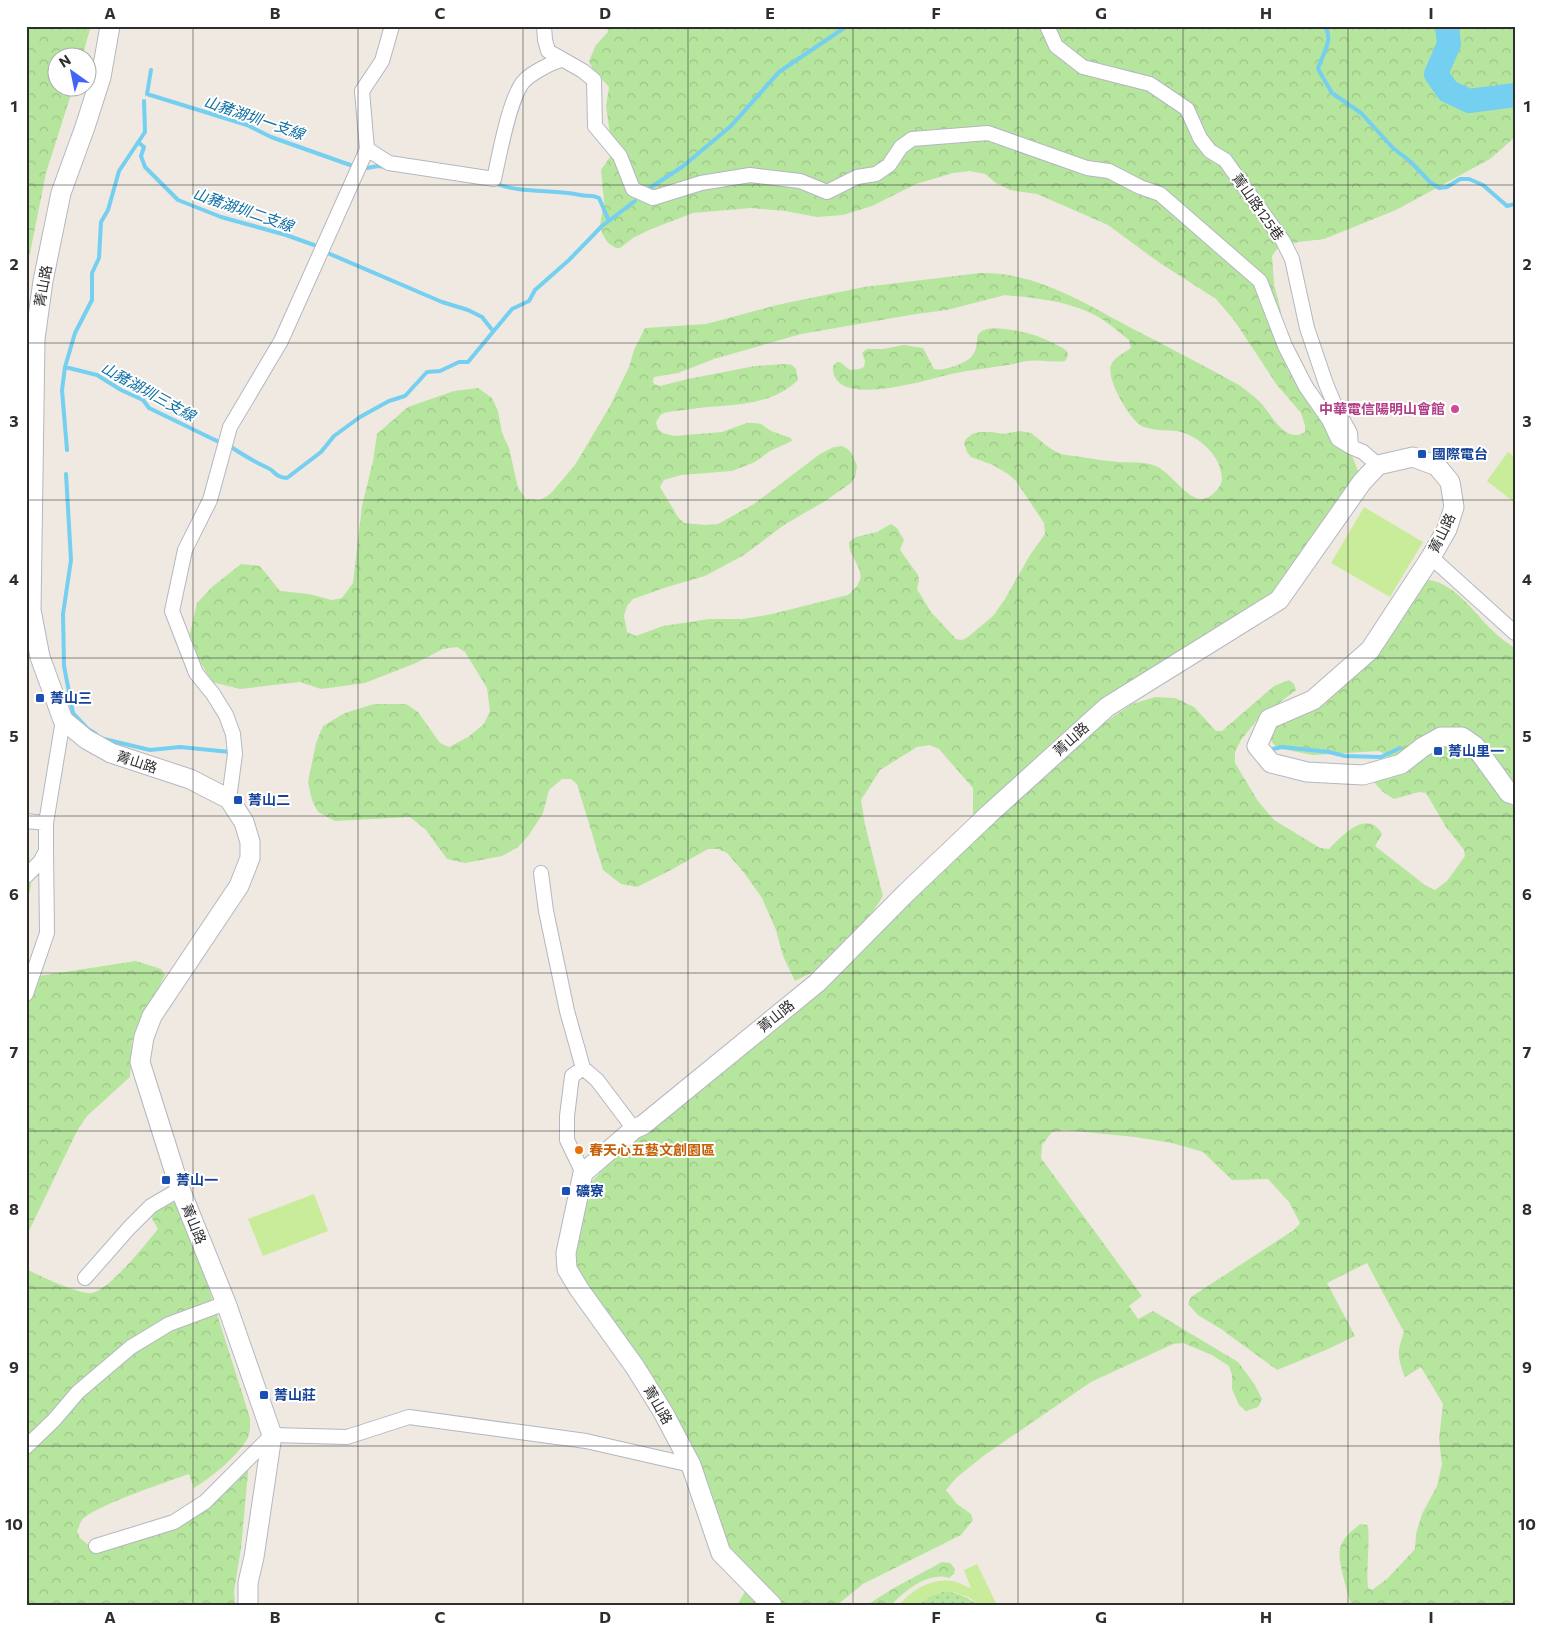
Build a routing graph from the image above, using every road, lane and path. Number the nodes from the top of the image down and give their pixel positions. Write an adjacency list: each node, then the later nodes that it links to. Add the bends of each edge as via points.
1 (110, 26): 11 (street, 菁山路, via 101,77 61,193 35,339 31,610 40,657)
2 (392, 26): 6 (street, via 382,61 362,91)
3 (544, 26): 5 (street, via 548,51)
4 (1047, 26): 7 (street, 菁山路125巷, via 1056,46 1083,67 1150,84 1187,109 1200,138 1210,151 1225,160 1283,241 1292,259 1307,328 1336,408 1350,434)
5 (562, 60): 6 (street, via 524,80 511,104 494,179 389,163); 7 (street, via 594,80 596,126 620,156 633,190 653,198 702,183 750,175 800,181 827,192 857,176 876,174 889,165 901,147 912,139 988,133 1087,168 1108,171 1160,194 1260,281 1285,346 1306,387 1329,420 1338,440)
6 (367, 149): 13 (street, via 281,341 230,427 210,500 185,550 172,611 196,672 226,715 233,734 235,754)
7 (1351, 447): 8 (street)
8 (1378, 464): 9 (street, 菁山路, via 1413,458 1437,466 1450,482 1454,507 1447,529); 21 (street, 菁山路, via 1278,600 1107,707 907,892 817,983 643,1126)
9 (1431, 557): 10 (street); 12 (street, 菁山路, via 1370,650 1313,700 1269,719 1257,746 1272,764 1307,772 1363,775 1401,764 1441,737 1462,737 1475,746 1509,793)
10 (1515, 633)
11 (63, 720): 13 (street, 菁山路, via 111,754 190,779); 15 (street)
12 (1515, 795)
13 (229, 799): 23 (street, 菁山路, via 244,822 250,842 250,858 239,886 152,1016 140,1062)
14 (26, 822): 15 (street)
15 (46, 823): 16 (street)
16 (46, 851): 18 (street); 19 (street, via 47,933)
17 (541, 873): 20 (street, via 567,1011)
18 (26, 876)
19 (26, 994)
20 (583, 1068): 21 (street, via 597,1080); 22 (street, via 572,1076 567,1140)
21 (634, 1129): 22 (street, 菁山路)
22 (584, 1173): 28 (street, 菁山路, via 566,1254 567,1269 635,1367)
23 (180, 1189): 24 (street, via 151,1206); 25 (street, 菁山路)
24 (85, 1278)
25 (226, 1303): 26 (street, 菁山路); 27 (street, via 169,1324 131,1346 78,1392)
26 (272, 1434): 28 (street, via 347,1437 409,1417 586,1441); 29 (street, via 205,1502 174,1522); 30 (street, via 248,1583)
27 (26, 1447)
28 (691, 1465): 31 (street, 菁山路, via 721,1553)
29 (96, 1546)
30 (248, 1605)
31 (772, 1605)

